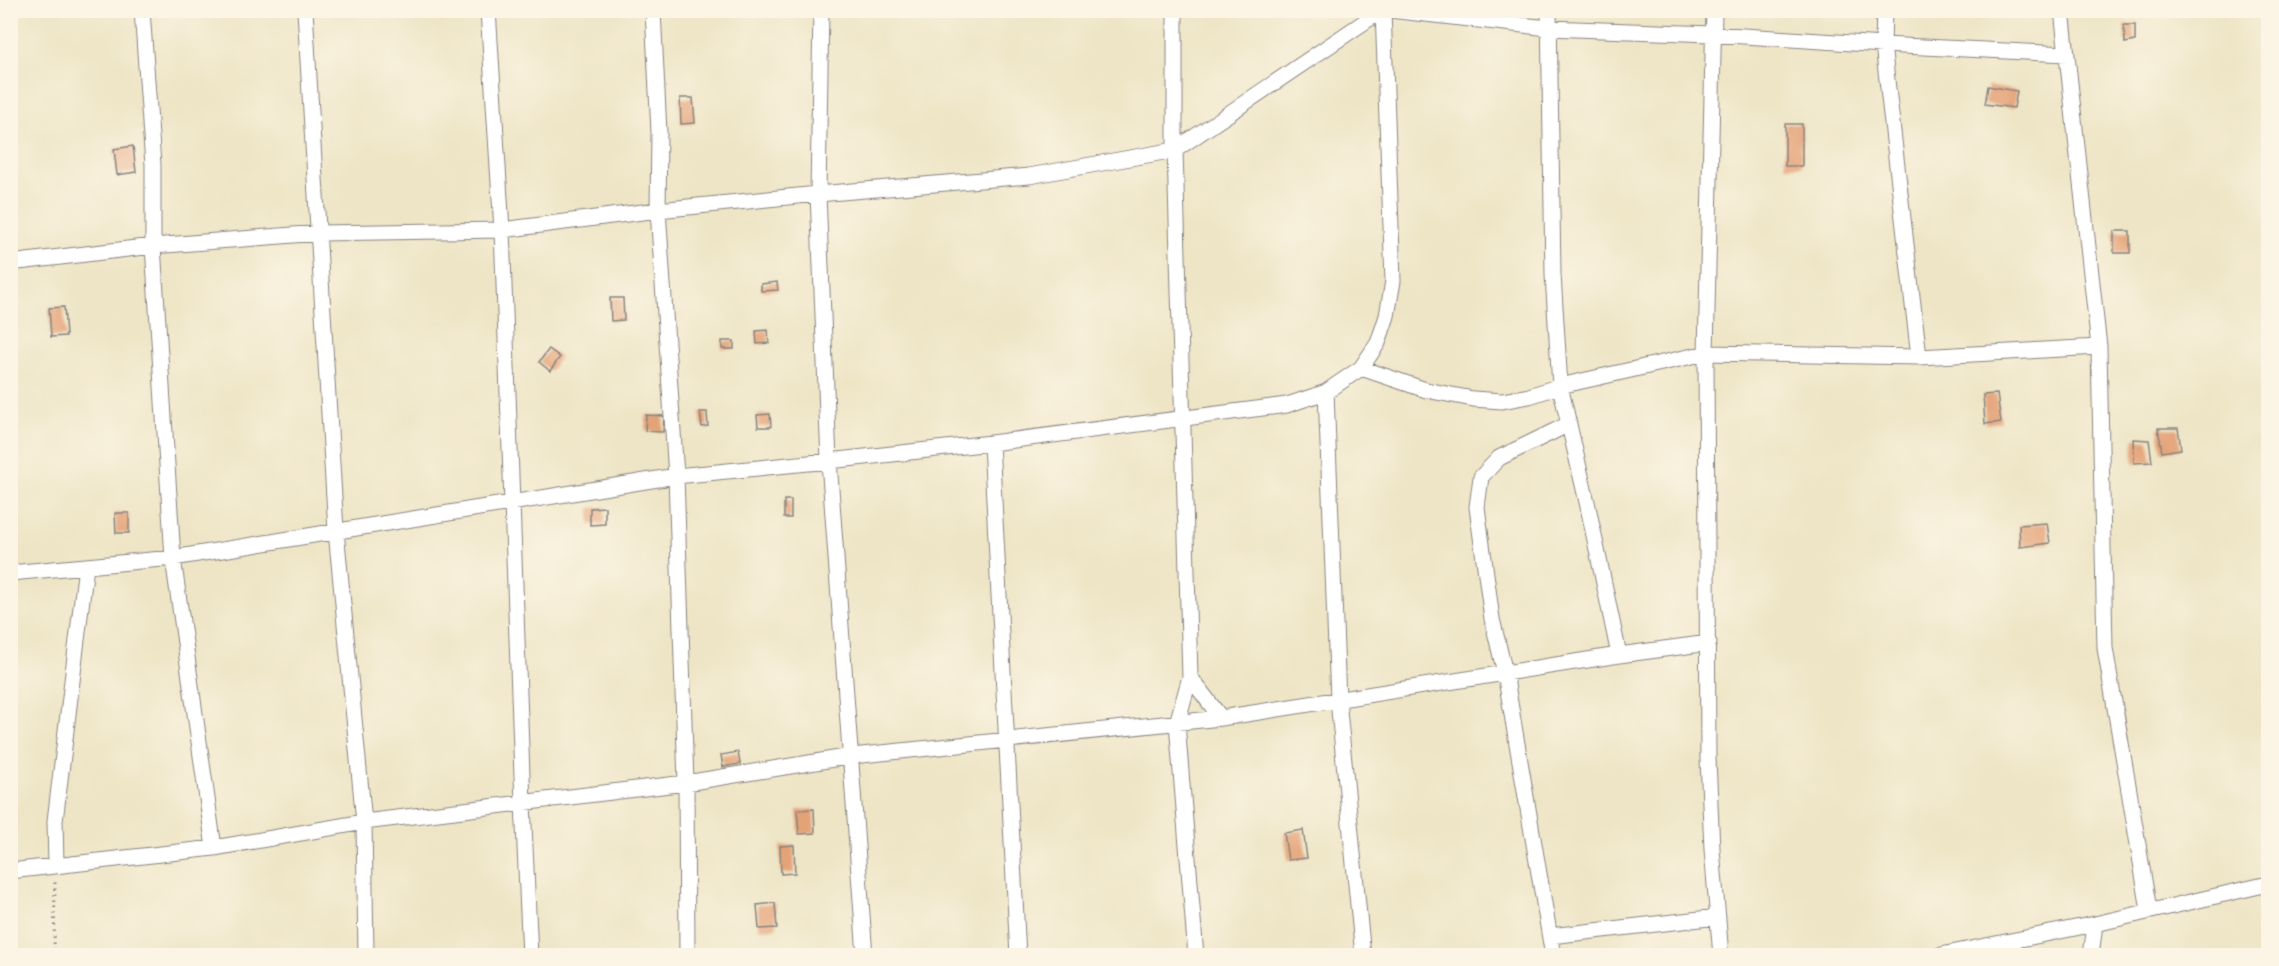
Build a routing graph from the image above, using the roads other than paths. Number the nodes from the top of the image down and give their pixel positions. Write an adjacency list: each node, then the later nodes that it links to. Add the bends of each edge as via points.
1 (142, 10): 22 (street, via 153,165)
2 (305, 10): 21 (street)
3 (488, 10): 20 (street)
4 (653, 10): 19 (street)
5 (821, 10): 18 (street)
6 (1175, 10): 17 (street)
7 (1382, 10): 17 (street); 27 (street, via 1393,281 1378,343)
8 (1390, 10): 13 (street)
9 (1549, 10): 13 (street)
10 (1714, 10): 14 (street)
11 (1884, 10): 15 (street)
12 (2062, 10): 16 (street)
13 (1548, 28): 14 (street); 28 (street, via 1554,299)
14 (1712, 34): 15 (street); 25 (street)
15 (1883, 45): 16 (street); 26 (street)
16 (2067, 54): 24 (street)
17 (1175, 150): 18 (street, via 1029,176); 30 (street)
18 (818, 194): 19 (street); 33 (street)
19 (658, 210): 20 (street); 34 (street)
20 (502, 230): 21 (street); 35 (street)
21 (319, 233): 22 (street); 36 (street)
22 (153, 246): 23 (street); 37 (street)
23 (10, 263)
24 (2099, 347): 26 (street); 56 (street, via 2104,648)
25 (1706, 353): 26 (street); 28 (street); 40 (street)
26 (1919, 357)
27 (1361, 368): 28 (street, via 1426,390 1473,399 1502,401); 29 (street)
28 (1560, 386): 31 (street)
29 (1326, 392): 30 (street, via 1287,405); 44 (street)
30 (1182, 420): 32 (street); 43 (street)
31 (1569, 424): 41 (street); 42 (street, via 1499,458 1481,477 1477,507 1492,619)
32 (991, 443): 33 (street); 47 (street)
33 (829, 462): 34 (street); 48 (street)
34 (676, 476): 35 (street); 49 (street)
35 (511, 504): 36 (street); 50 (street)
36 (336, 531): 37 (street); 51 (street)
37 (173, 558): 38 (street); 52 (street)
38 (86, 566): 39 (street); 53 (street, via 54,820)
39 (10, 573)
40 (1709, 644): 41 (street); 57 (street, via 1708,759)
41 (1619, 654): 42 (street)
42 (1505, 673): 44 (street); 59 (street)
43 (1190, 677): 45 (street); 46 (street)
44 (1338, 700): 45 (street); 66 (street)
45 (1221, 718): 46 (street)
46 (1177, 723): 47 (street); 65 (street)
47 (1007, 738): 48 (street); 64 (street)
48 (852, 756): 49 (street); 63 (street)
49 (686, 783): 50 (street); 62 (street)
50 (522, 803): 51 (street); 61 (street)
51 (364, 822): 52 (street); 60 (street)
52 (214, 848): 53 (street)
53 (56, 865): 54 (street)
54 (10, 871)
55 (2268, 884): 56 (street)
56 (2148, 910): 58 (street)
57 (1718, 917): 59 (street); 68 (street)
58 (2095, 924): 69 (street); 70 (street)
59 (1550, 936): 67 (street)
60 (366, 956)
61 (530, 956)
62 (687, 956)
63 (865, 956)
64 (1018, 956)
65 (1196, 956)
66 (1364, 956)
67 (1553, 956)
68 (1721, 956)
69 (1936, 956)
70 (2091, 956)

